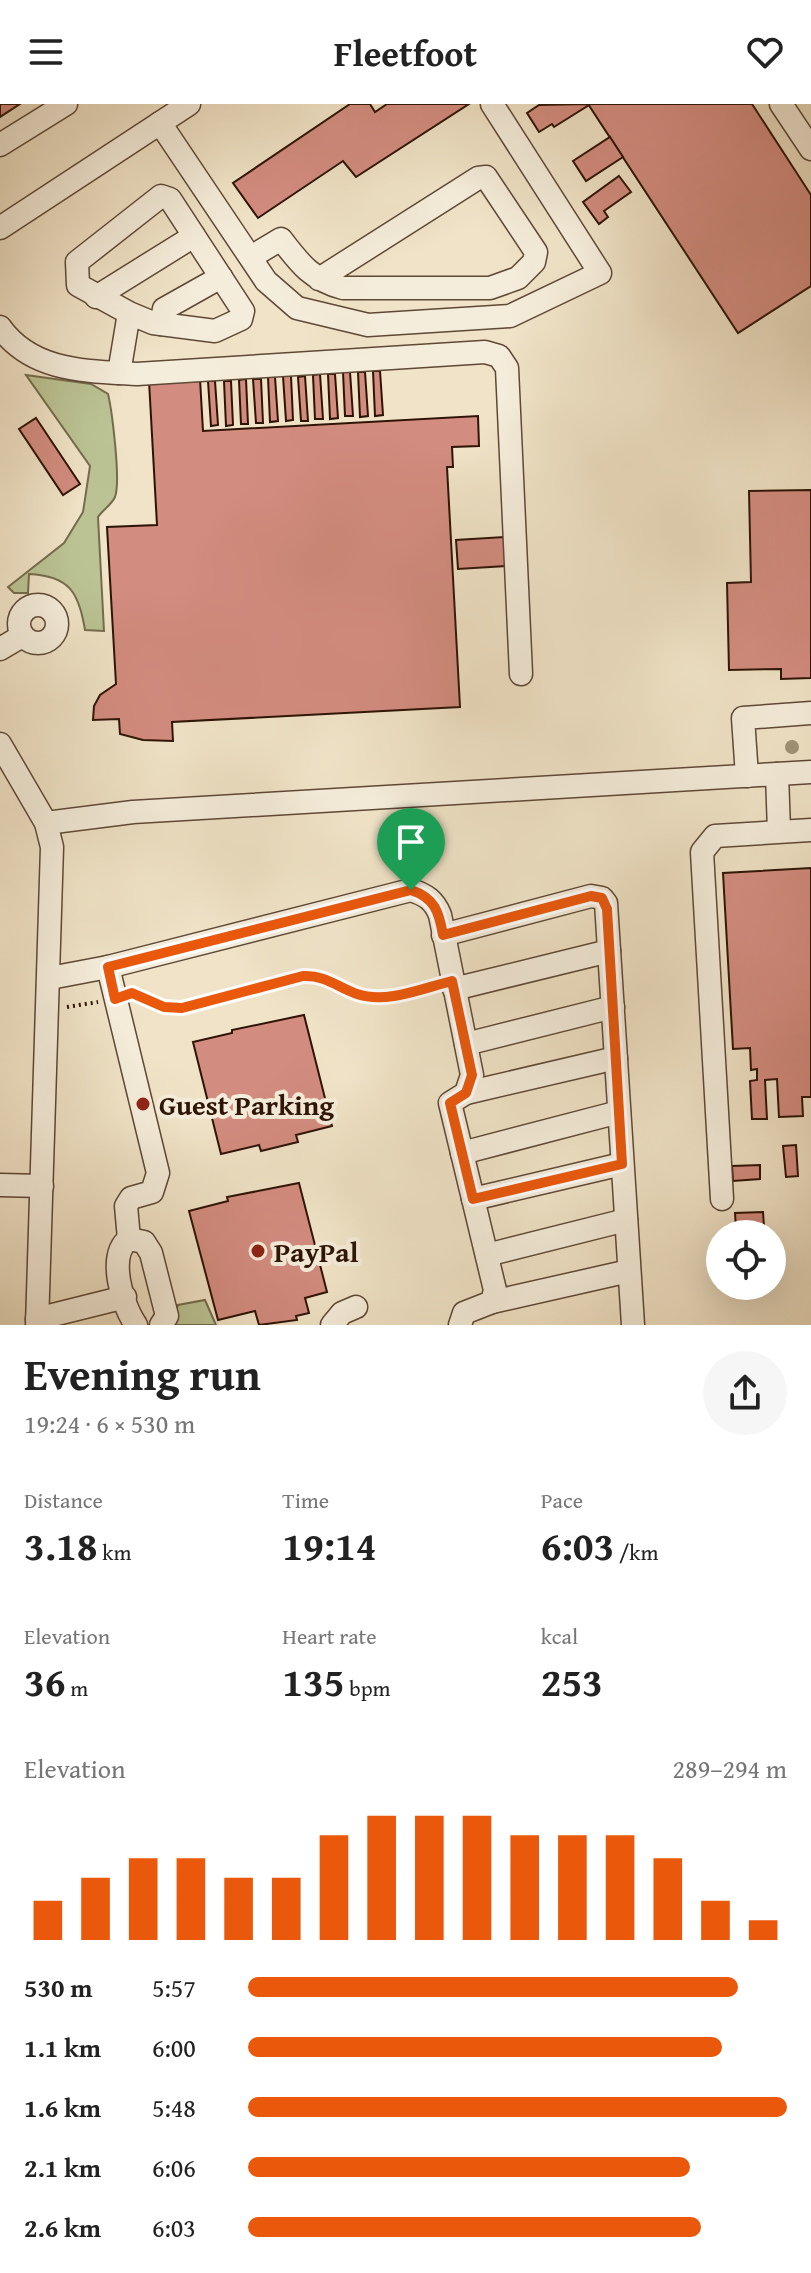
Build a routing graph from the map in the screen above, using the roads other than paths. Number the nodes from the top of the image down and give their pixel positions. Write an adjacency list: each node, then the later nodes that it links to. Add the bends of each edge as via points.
1 (66, 104): 6 (street)
2 (189, 104): 5 (street)
3 (492, 104): 10 (street, via 600,273 510,316 368,325 297,308 266,281)
4 (781, 104): 7 (street)
5 (160, 123): 8 (street); 10 (street)
6 (0, 145)
7 (811, 149)
8 (0, 228)
9 (194, 236): 11 (street); 13 (street); 13 (street, via 170,199 161,196 77,262 78,285)
10 (251, 257): 12 (street, via 281,239 308,274)
11 (221, 277): 15 (street, via 164,309); 15 (street, via 243,311 241,319 215,331)
12 (319, 279): 12 (street, via 486,177 536,252 534,262 518,278 490,288 349,290)
13 (96, 297): 14 (street)
14 (129, 313): 15 (street); 17 (street)
15 (161, 324)
16 (0, 327): 17 (street, via 38,360)
17 (119, 373): 20 (street, via 485,352 499,356 507,368)
18 (22, 636): 19 (street)
19 (0, 649)
20 (521, 674)
21 (811, 713): 25 (street, via 743,718)
22 (0, 744): 26 (street)
23 (811, 772): 24 (street)
24 (777, 774): 25 (street); 27 (street)
25 (747, 776): 26 (street, via 133,812)
26 (46, 823): 31 (street, via 53,885)
27 (795, 830): 43 (street, via 715,836 702,852)
28 (443, 935): 29 (street, via 598,896 606,903); 30 (street, via 435,904 411,890); 32 (street)
29 (609, 951): 32 (street); 33 (street)
30 (108, 967): 31 (street); 45 (street, via 158,1173 152,1192 131,1198 126,1206)
31 (50, 978): 41 (street)
32 (453, 985): 34 (street)
33 (613, 1007): 34 (street); 35 (street)
34 (466, 1044): 36 (street, via 472,1075)
35 (616, 1058): 36 (street); 37 (street)
36 (466, 1093): 38 (street, via 450,1103)
37 (619, 1112): 38 (street); 39 (street)
38 (462, 1153): 42 (street)
39 (622, 1164): 42 (street); 44 (street)
40 (0, 1185): 41 (street)
41 (42, 1186): 51 (street)
42 (473, 1199): 46 (street)
43 (722, 1199)
44 (626, 1220): 46 (street); 47 (street)
45 (129, 1239): 48 (street, via 116,1260); 53 (street, via 144,1242 151,1253 167,1316)
46 (487, 1255): 49 (street, via 495,1290)
47 (629, 1271): 49 (street); 56 (street)
48 (125, 1297): 51 (street); 52 (street)
49 (492, 1302): 55 (street, via 464,1313)
50 (356, 1307): 54 (street)
51 (37, 1322)
52 (136, 1325)
53 (161, 1325)
54 (332, 1325)
55 (460, 1325)
56 (633, 1325)

